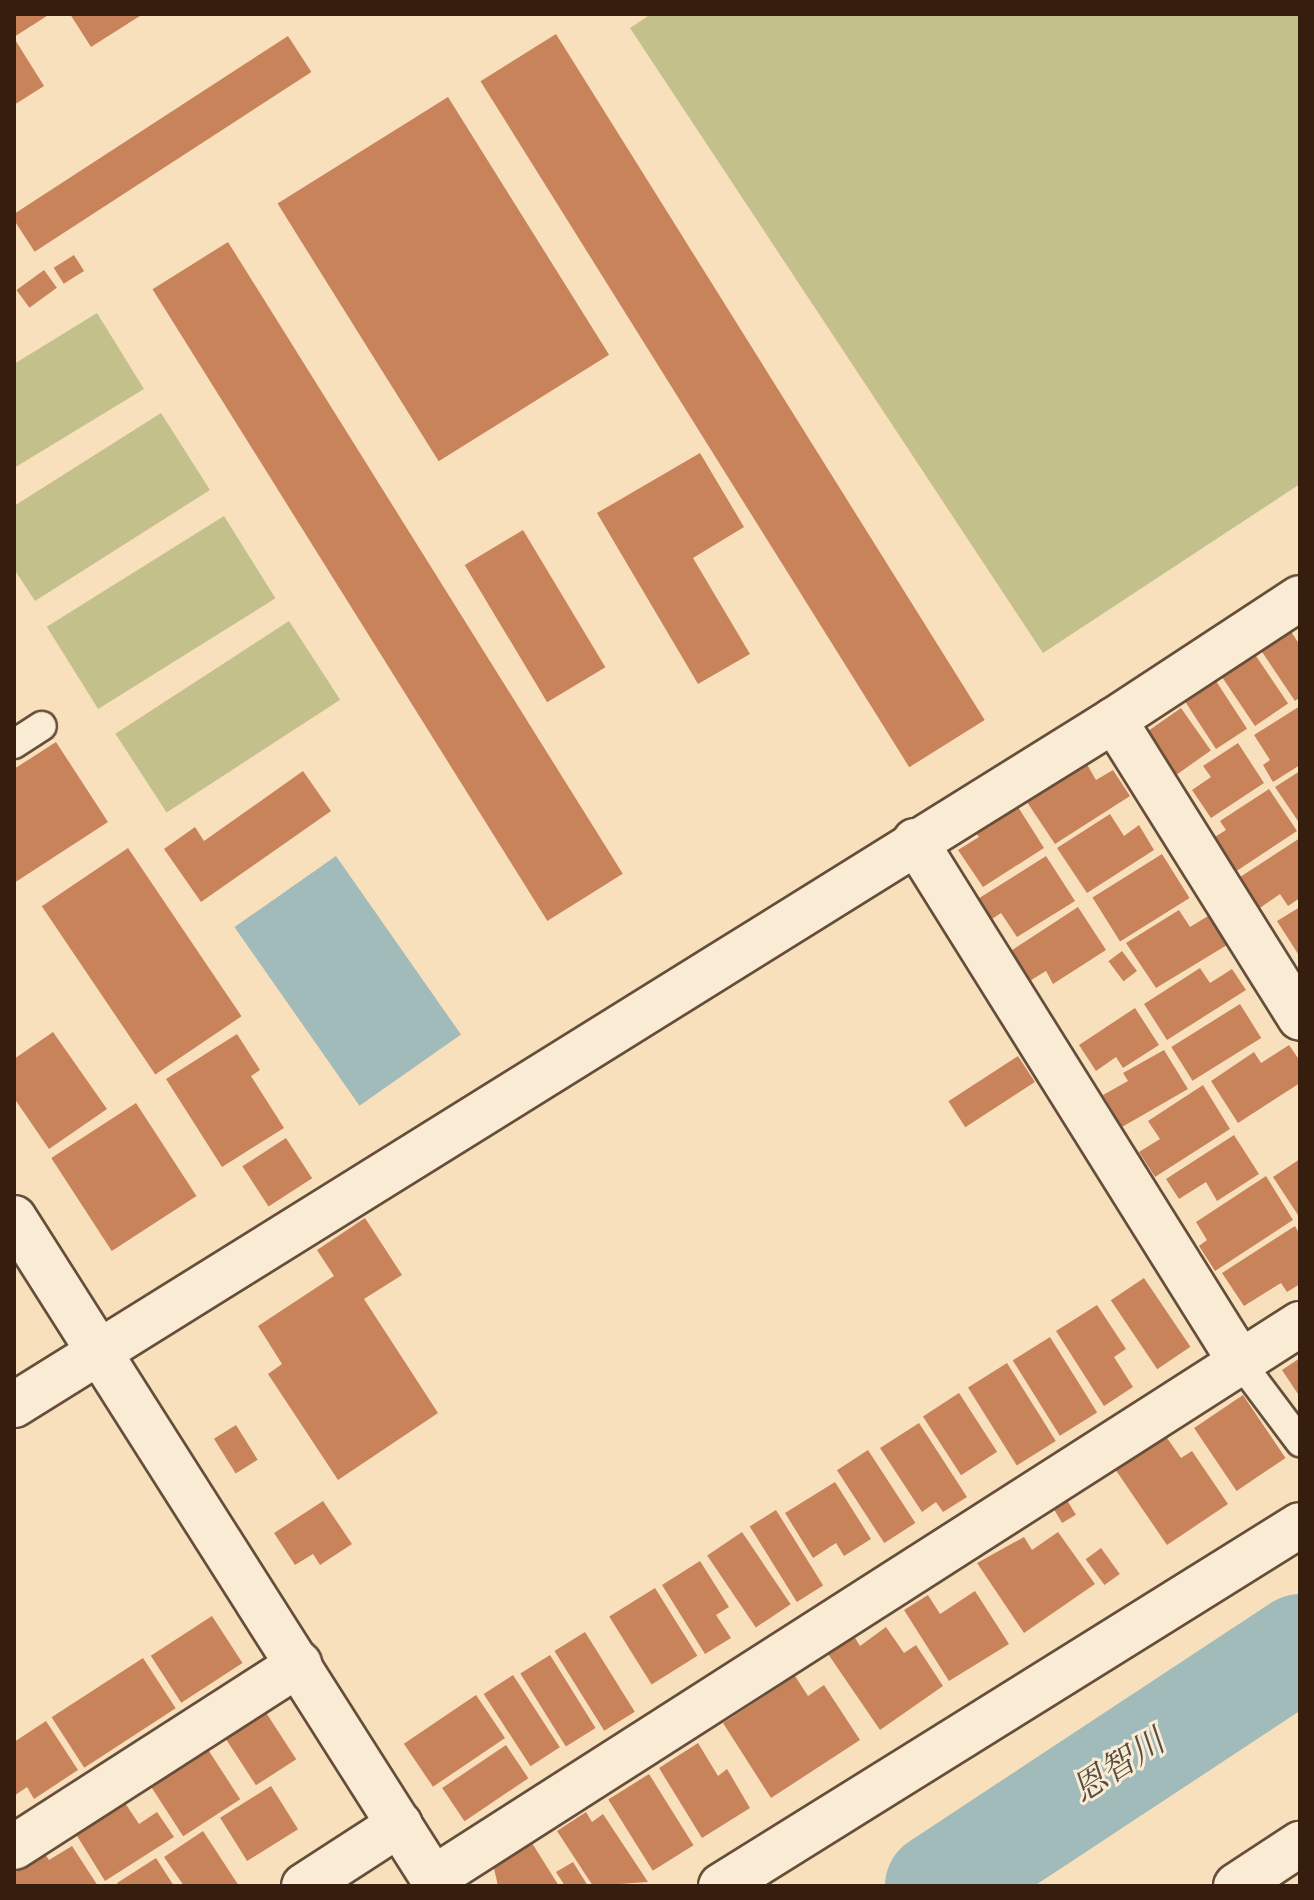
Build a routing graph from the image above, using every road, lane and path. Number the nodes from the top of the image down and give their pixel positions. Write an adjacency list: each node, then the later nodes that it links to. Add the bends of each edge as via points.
1 (1300, 598): 2 (street)
2 (1114, 720): 5 (street); 6 (street)
3 (42, 726): 4 (lane)
4 (14, 744)
5 (915, 841): 9 (street); 10 (street)
6 (1300, 1018)
7 (14, 1218): 9 (street)
8 (1300, 1324): 10 (street)
9 (101, 1350): 11 (street); 14 (street)
10 (1241, 1363): 12 (lane); 18 (street)
11 (14, 1405)
12 (1300, 1442)
13 (1300, 1525): 20 (street)
14 (299, 1664): 15 (street); 17 (street)
15 (400, 1824): 18 (street); 19 (street)
16 (1300, 1844): 21 (street)
17 (14, 1847)
18 (436, 1882)
19 (304, 1886)
20 (721, 1886)
21 (1236, 1886)

